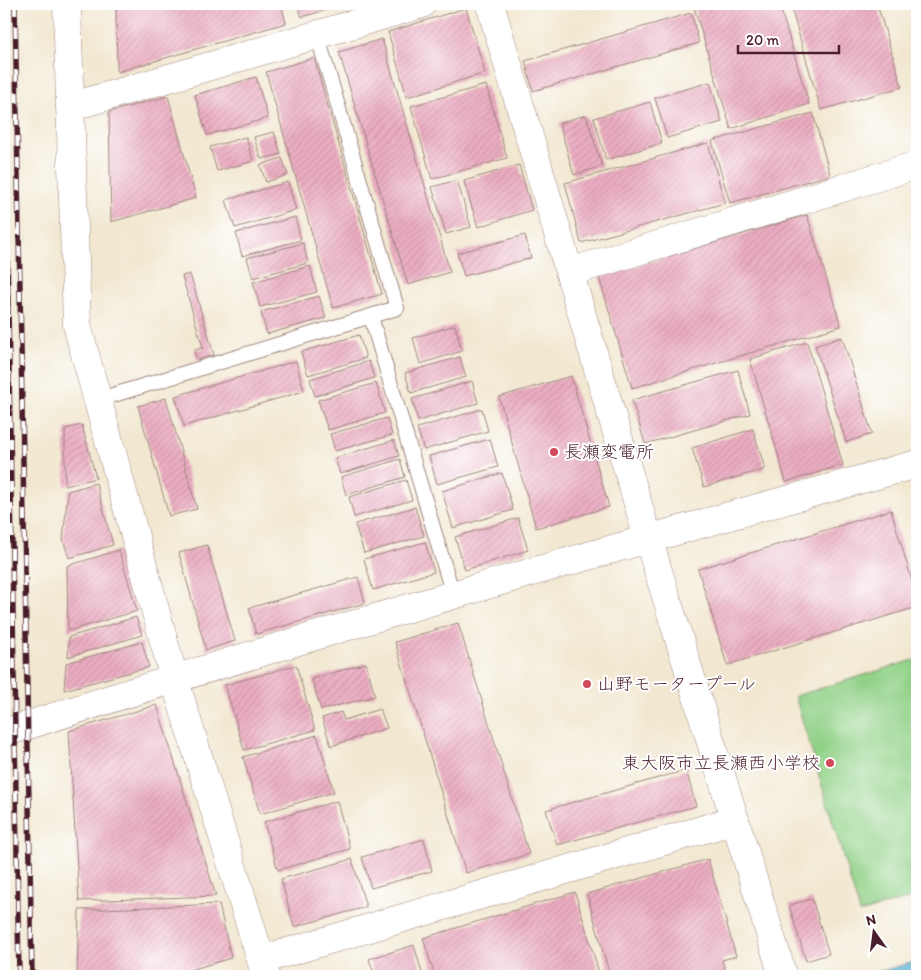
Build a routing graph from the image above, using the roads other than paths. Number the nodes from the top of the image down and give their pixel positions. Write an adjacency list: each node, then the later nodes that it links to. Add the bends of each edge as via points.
1 (67, 4): 5 (street)
2 (422, 4): 4 (street)
3 (490, 4): 7 (street)
4 (317, 34): 5 (street); 8 (lane, via 397,308)
5 (70, 107): 9 (street, via 77,326)
6 (917, 166): 7 (street)
7 (570, 272): 11 (street)
8 (371, 317): 9 (lane); 12 (lane)
9 (97, 400): 13 (street)
10 (917, 464): 11 (street)
11 (648, 538): 12 (street); 15 (street)
12 (453, 596): 13 (street)
13 (174, 678): 14 (street); 16 (street)
14 (4, 733)
15 (735, 820): 16 (street); 17 (street)
16 (263, 968)
17 (783, 976)

